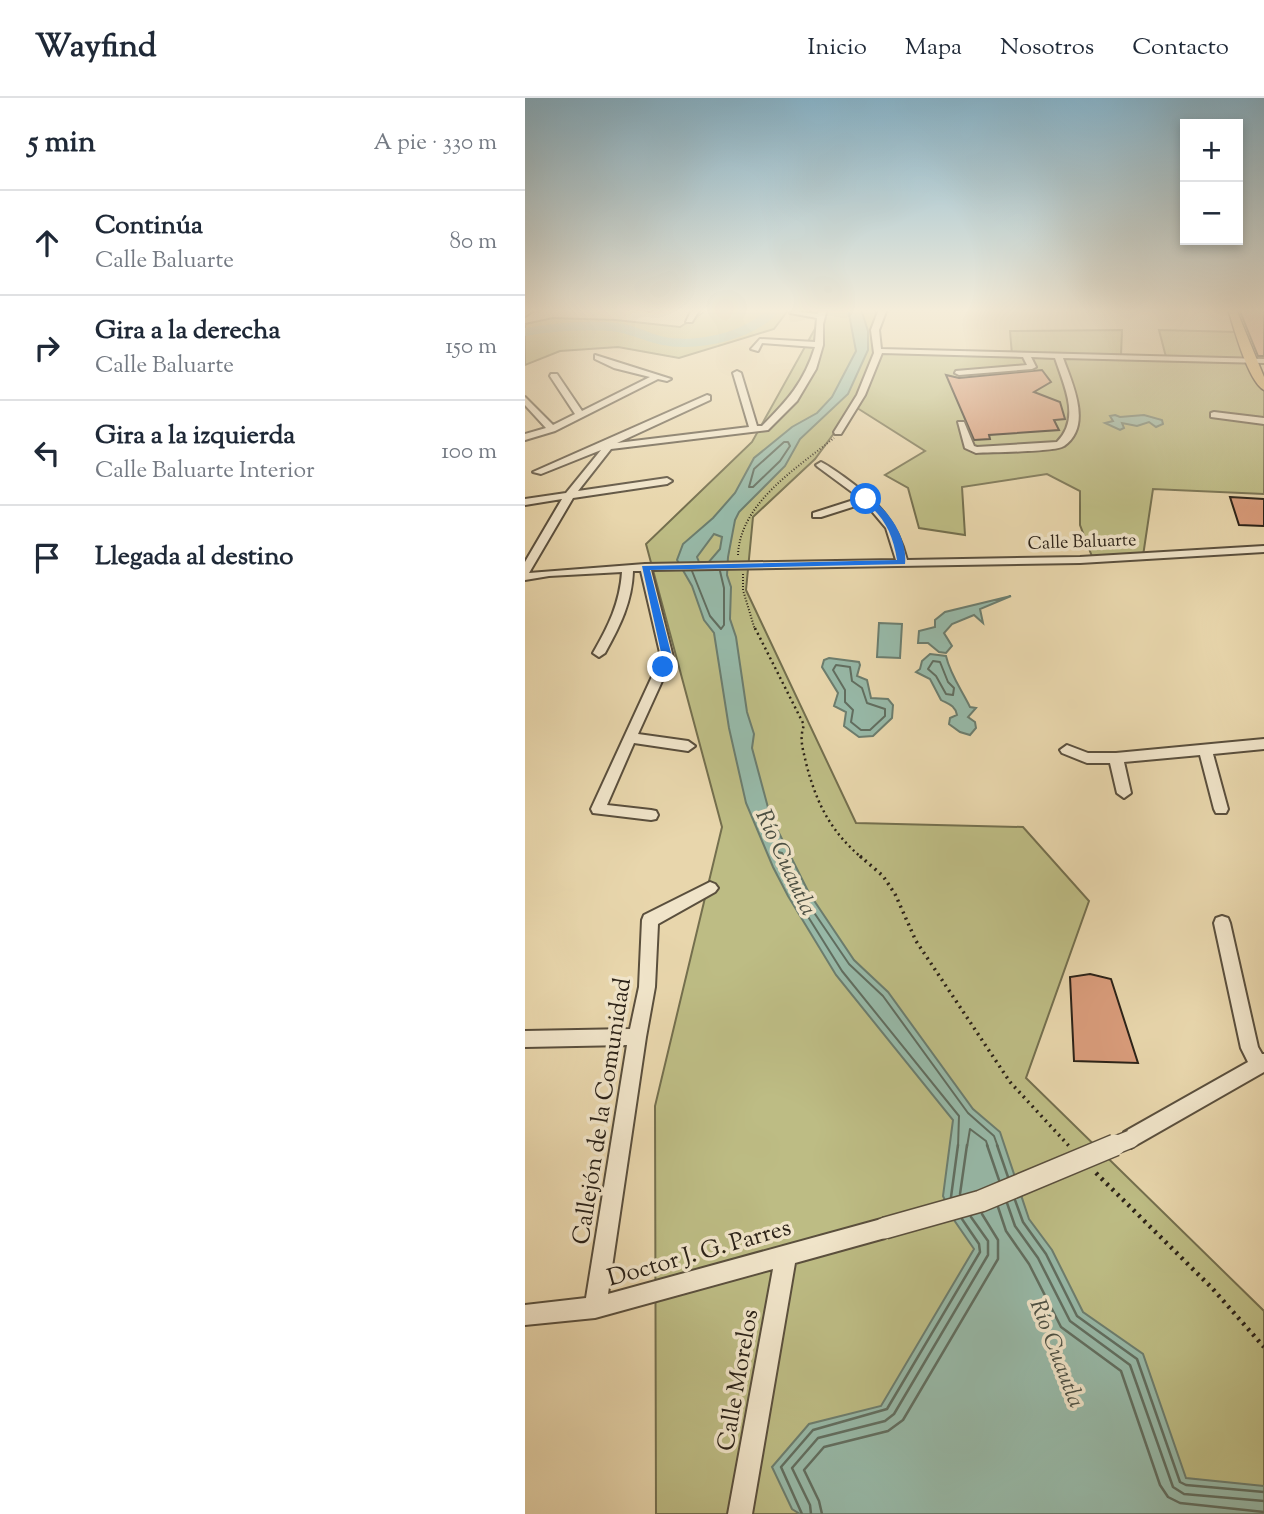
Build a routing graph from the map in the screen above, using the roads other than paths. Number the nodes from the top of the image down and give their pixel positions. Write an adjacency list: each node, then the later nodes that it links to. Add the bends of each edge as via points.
1 (650, 375): 7 (street)
2 (738, 375): 16 (street)
3 (808, 375): 16 (street, via 794,399 765,428)
4 (869, 375): 17 (street)
5 (1064, 375): 14 (street, via 1076,416 1071,437 1060,445 976,450 970,448)
6 (554, 376): 11 (street)
7 (656, 377): 8 (street); 11 (street)
8 (667, 379)
9 (707, 398): 19 (street)
10 (525, 400): 15 (street)
11 (580, 415): 15 (street)
12 (1214, 415): 13 (street)
13 (1264, 421)
14 (961, 424)
15 (552, 429): 18 (street)
16 (754, 430): 19 (street)
17 (838, 432)
18 (525, 437)
19 (607, 446): 21 (street); 23 (street)
20 (821, 466): 24 (street)
21 (538, 472)
22 (667, 481): 23 (street)
23 (569, 496): 25 (street); 31 (street)
24 (866, 499): 26 (street); 28 (street, via 889,522)
25 (525, 502)
26 (817, 515)
27 (1264, 549): 28 (street, Calle Baluarte, via 1080,560)
28 (902, 562): 30 (street, Calle Baluarte)
29 (628, 568): 30 (street, Calle Baluarte); 32 (street, Calle Baluarte); 33 (street, via 628,595)
30 (645, 568): 34 (street, via 667,657)
31 (525, 571)
32 (525, 577)
33 (599, 653)
34 (631, 738): 36 (street); 42 (street, via 598,808)
35 (1264, 744): 37 (street)
36 (688, 746)
37 (1205, 749): 39 (street); 41 (street)
38 (1067, 750): 39 (street, via 1087,758)
39 (1116, 758): 40 (street)
40 (1124, 793)
41 (1221, 809)
42 (652, 815)
43 (711, 888): 45 (street, Callejón de la Comunidad, via 650,920 647,987)
44 (1221, 923): 47 (street, via 1250,1048)
45 (636, 1037): 46 (street); 49 (street, Callejón de la Comunidad)
46 (525, 1039)
47 (1261, 1064): 48 (street, Doctor J. G. Parres, bridge, via 1131,1139 981,1200)
48 (786, 1255): 49 (street, Doctor J. G. Parres); 51 (street, Calle Morelos)
49 (596, 1308): 50 (street, Doctor J. G. Parres)
50 (525, 1315)
51 (740, 1514)

